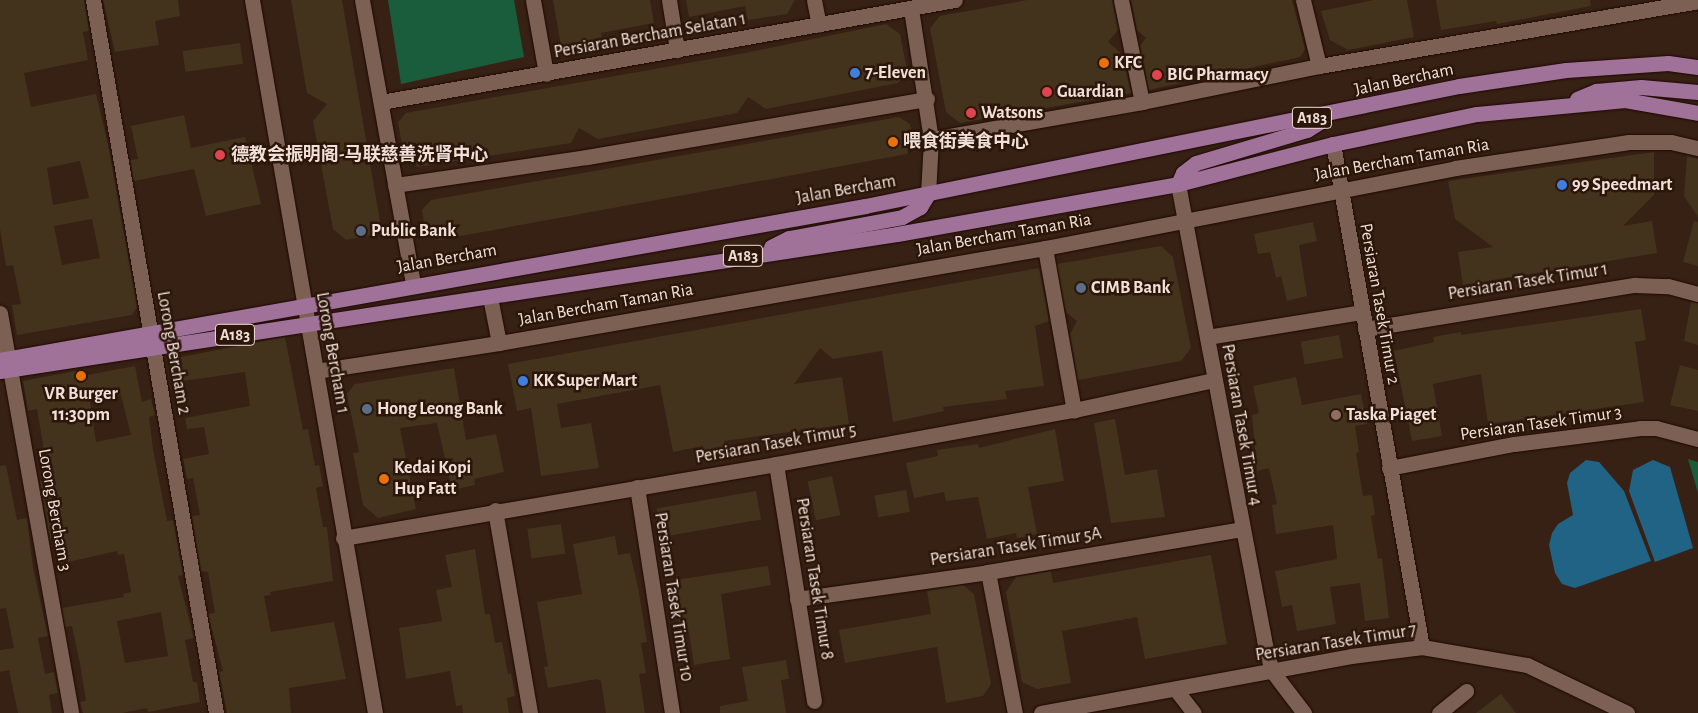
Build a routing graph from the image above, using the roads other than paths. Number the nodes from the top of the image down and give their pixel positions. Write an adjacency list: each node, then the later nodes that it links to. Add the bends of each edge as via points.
1 (93, 0): 44 (street, Lorong Bercham 2)
2 (252, 0): 38 (street, Lorong Bercham 1)
3 (362, 0): 20 (street)
4 (533, 0): 17 (street)
5 (669, 0): 14 (street)
6 (814, 0): 13 (street)
7 (955, 0): 12 (street, Persiaran Bercham Selatan 1)
8 (1121, 0): 21 (street)
9 (1303, 0): 15 (street)
10 (1698, 1): 11 (street)
11 (1661, 2): 15 (street, via 1508,36)
12 (911, 9): 13 (street, Persiaran Bercham Selatan 1); 19 (street)
13 (819, 24): 14 (street, Persiaran Bercham Selatan 1)
14 (677, 50): 17 (street, Persiaran Bercham Selatan 1)
15 (1320, 66): 21 (street)
16 (1698, 67): 24 (main road, Jalan Bercham / A183, via 1668,63 1566,70 1460,86)
17 (546, 74): 20 (street, Persiaran Bercham Selatan 1)
18 (1698, 92): 22 (main road, via 1641,86 1596,91)
19 (927, 99): 25 (street); 29 (street, via 587,157)
20 (381, 102): 29 (street)
21 (1142, 102): 25 (street)
22 (1566, 103): 23 (main road, Jalan Bercham / A183, via 1625,100); 26 (main road, Jalan Bercham / A183, via 1477,114)
23 (1698, 114)
24 (1330, 115): 28 (main road, via 1307,130 1196,164 1183,173); 31 (main road, Jalan Bercham / A183)
25 (931, 139): 31 (street)
26 (1333, 144): 28 (main road, Jalan Bercham / A183); 30 (street, Persiaran Tasek Timur 2)
27 (1698, 148): 30 (street, Jalan Bercham Taman Ria, via 1672,142 1629,142 1455,168)
28 (1178, 184): 32 (street, Persiaran Tasek Timur 4); 34 (main road, Jalan Bercham / A183, via 898,234)
29 (395, 185): 35 (street)
30 (1341, 190): 32 (street, Jalan Bercham Taman Ria); 39 (street, Persiaran Tasek Timur 2)
31 (928, 194): 34 (main road, via 920,207 902,217 789,238); 35 (main road, Jalan Bercham / A183)
32 (1184, 222): 33 (street, Jalan Bercham Taman Ria); 43 (street, Persiaran Tasek Timur 4)
33 (1045, 248): 45 (street, Jalan Bercham Taman Ria); 49 (street)
34 (757, 254): 37 (main road, Jalan Bercham / A183)
35 (413, 284): 38 (main road, Jalan Bercham / A183)
36 (1698, 294): 42 (street, Persiaran Tasek Timur 1, via 1668,286 1634,285)
37 (490, 297): 41 (main road, Jalan Bercham / A183); 45 (street)
38 (305, 307): 41 (street, Lorong Bercham 1); 44 (main road, Jalan Bercham / A183)
39 (1361, 312): 42 (street, Persiaran Tasek Timur 2); 43 (street)
40 (0, 313): 46 (street, Lorong Bercham 3)
41 (308, 324): 44 (main road, Jalan Bercham / A183); 47 (street, Lorong Bercham 1)
42 (1364, 330): 52 (street, Persiaran Tasek Timur 2)
43 (1207, 337): 48 (street, Persiaran Tasek Timur 4)
44 (151, 340): 46 (main road, Jalan Bercham / A183); 65 (street, Lorong Bercham 2)
45 (499, 343): 47 (street, Jalan Bercham Taman Ria)
46 (5, 364): 64 (street, Lorong Bercham 3)
47 (316, 371): 56 (street, Lorong Bercham 1)
48 (1214, 380): 49 (street, Persiaran Tasek Timur 5); 55 (street, Persiaran Tasek Timur 4)
49 (1074, 410): 51 (street, Persiaran Tasek Timur 5)
50 (1698, 439): 52 (street, Persiaran Tasek Timur 3, via 1656,428 1640,428 1514,444)
51 (776, 464): 53 (street, Persiaran Tasek Timur 5); 58 (street, Persiaran Tasek Timur 8)
52 (1389, 468): 59 (street, Persiaran Tasek Timur 2)
53 (637, 487): 54 (street, Persiaran Tasek Timur 5); 68 (street, Persiaran Tasek Timur 10)
54 (495, 510): 56 (street, Persiaran Tasek Timur 5); 67 (street)
55 (1241, 529): 57 (street, Persiaran Tasek Timur 5A); 60 (street, Persiaran Tasek Timur 4)
56 (343, 538): 66 (street, Lorong Bercham 1)
57 (988, 572): 58 (street, Persiaran Tasek Timur 5A); 69 (street)
58 (797, 599): 63 (street, Persiaran Tasek Timur 8)
59 (1422, 647): 60 (street, Persiaran Tasek Timur 7); 74 (street, Persiaran Tasek Timur 7, via 1527,665)
60 (1272, 671): 61 (street, Persiaran Tasek Timur 7); 72 (street)
61 (1176, 690): 70 (street, Persiaran Tasek Timur 7); 71 (street)
62 (1466, 691): 73 (street)
63 (814, 701)
64 (71, 713)
65 (216, 713)
66 (375, 713)
67 (530, 713)
68 (672, 713)
69 (1015, 713)
70 (1041, 713)
71 (1194, 713)
72 (1304, 713)
73 (1439, 713)
74 (1627, 713)

